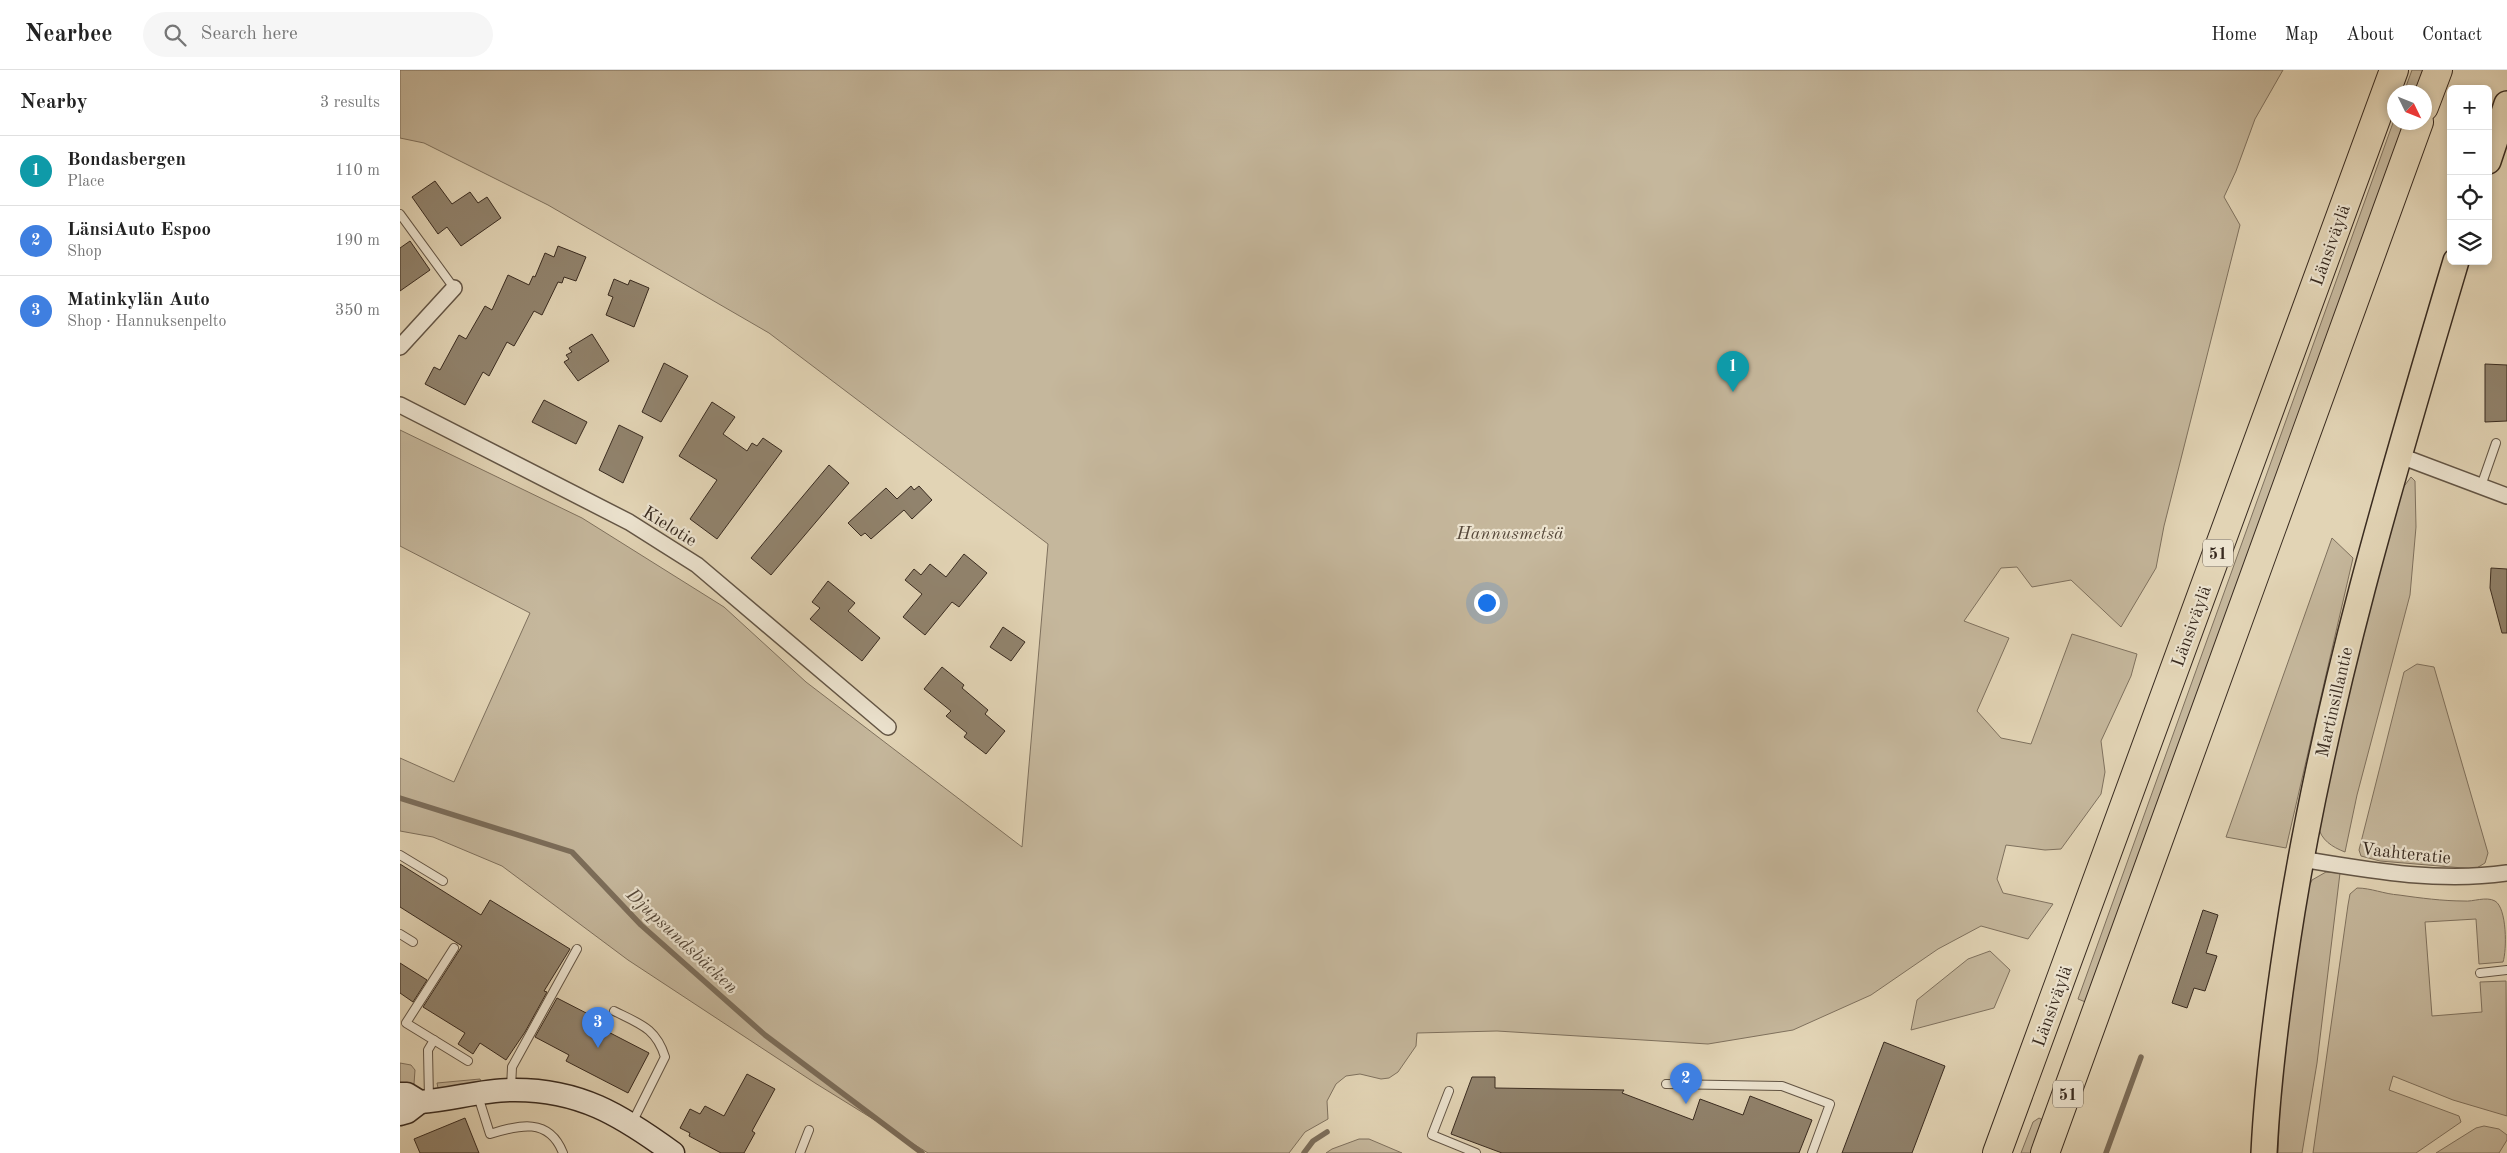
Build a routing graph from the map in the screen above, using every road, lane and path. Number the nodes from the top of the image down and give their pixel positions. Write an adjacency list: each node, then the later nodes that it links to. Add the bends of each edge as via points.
1 (2394, 70): 43 (highway, Länsiväylä / 51)
2 (2438, 70): 3 (highway)
3 (2432, 86)
4 (2507, 104): 6 (main road)
5 (2416, 130): 44 (highway, 51)
6 (2492, 148)
7 (400, 214): 9 (lane)
8 (2455, 265): 13 (main road, Martinsillantie)
9 (454, 288): 10 (street)
10 (400, 347)
11 (400, 405): 16 (street, Kielotie, via 628,522 697,565)
12 (2496, 443): 14 (lane)
13 (2398, 455): 14 (street); 18 (main road, Martinsillantie, via 2355,611)
14 (2480, 486): 15 (street)
15 (2507, 496)
16 (888, 727)
17 (400, 855): 20 (lane)
18 (2301, 859): 19 (street, Vaahteratie, via 2427,876 2476,878); 45 (main road, Martinsillantie, via 2275,1013)
19 (2507, 873)
20 (443, 881)
21 (400, 934): 22 (lane)
22 (414, 942)
23 (454, 948): 28 (lane, via 406,1023)
24 (577, 948): 31 (lane, via 512,1067)
25 (2507, 970): 26 (lane)
26 (2480, 973)
27 (614, 1011): 36 (lane, via 642,1024 660,1040 665,1057)
28 (434, 1040): 29 (lane); 34 (lane, via 428,1050)
29 (468, 1061)
30 (1666, 1084): 42 (lane, via 1782,1086 1830,1104)
31 (511, 1090): 33 (main road); 36 (main road, via 578,1098)
32 (1449, 1091): 41 (lane, via 1432,1135)
33 (477, 1094): 34 (main road); 38 (lane, via 490,1134 520,1126 541,1128 555,1137)
34 (416, 1099): 35 (main road, via 407,1112)
35 (400, 1114)
36 (632, 1123): 39 (main road)
37 (809, 1130): 40 (lane)
38 (563, 1153)
39 (673, 1153)
40 (800, 1153)
41 (1476, 1153)
42 (1812, 1153)
43 (1997, 1153)
44 (2046, 1153)
45 (2264, 1153)

